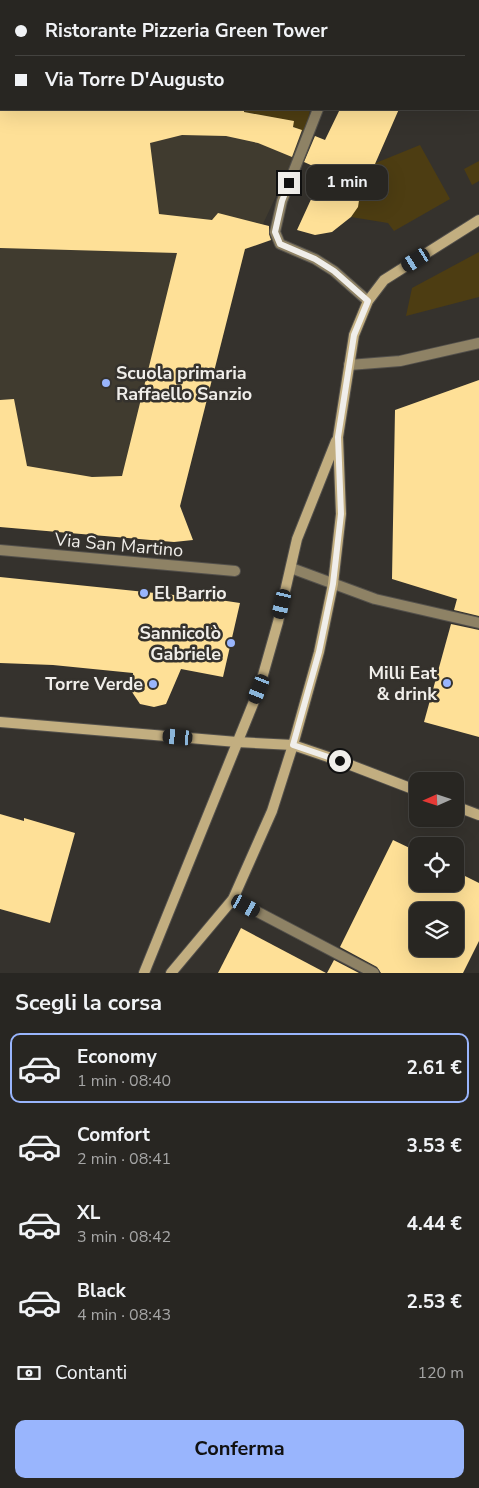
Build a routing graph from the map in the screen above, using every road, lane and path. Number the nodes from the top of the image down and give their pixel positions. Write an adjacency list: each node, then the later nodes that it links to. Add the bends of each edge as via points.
1 (318, 110): 3 (street, via 282,201 275,232 280,244 334,271)
2 (479, 220): 3 (main road, via 384,280)
3 (368, 301): 5 (main road, via 354,335)
4 (479, 343): 5 (street, via 400,361)
5 (350, 365): 6 (main road)
6 (338, 437): 8 (main road, via 298,540); 10 (main road, via 341,514)
7 (0, 550): 9 (street, Via San Martino)
8 (291, 568): 10 (street); 13 (main road, via 259,689)
9 (235, 571)
10 (333, 584): 11 (street, via 375,599); 14 (main road, via 319,652)
11 (479, 623)
12 (0, 722): 13 (main road)
13 (237, 742): 14 (main road); 19 (main road)
14 (293, 745): 15 (main road); 18 (main road, via 272,811)
15 (409, 788)
16 (464, 809): 17 (main road)
17 (479, 815)
18 (233, 899): 20 (main road); 21 (street)
19 (144, 973)
20 (171, 973)
21 (374, 973)

